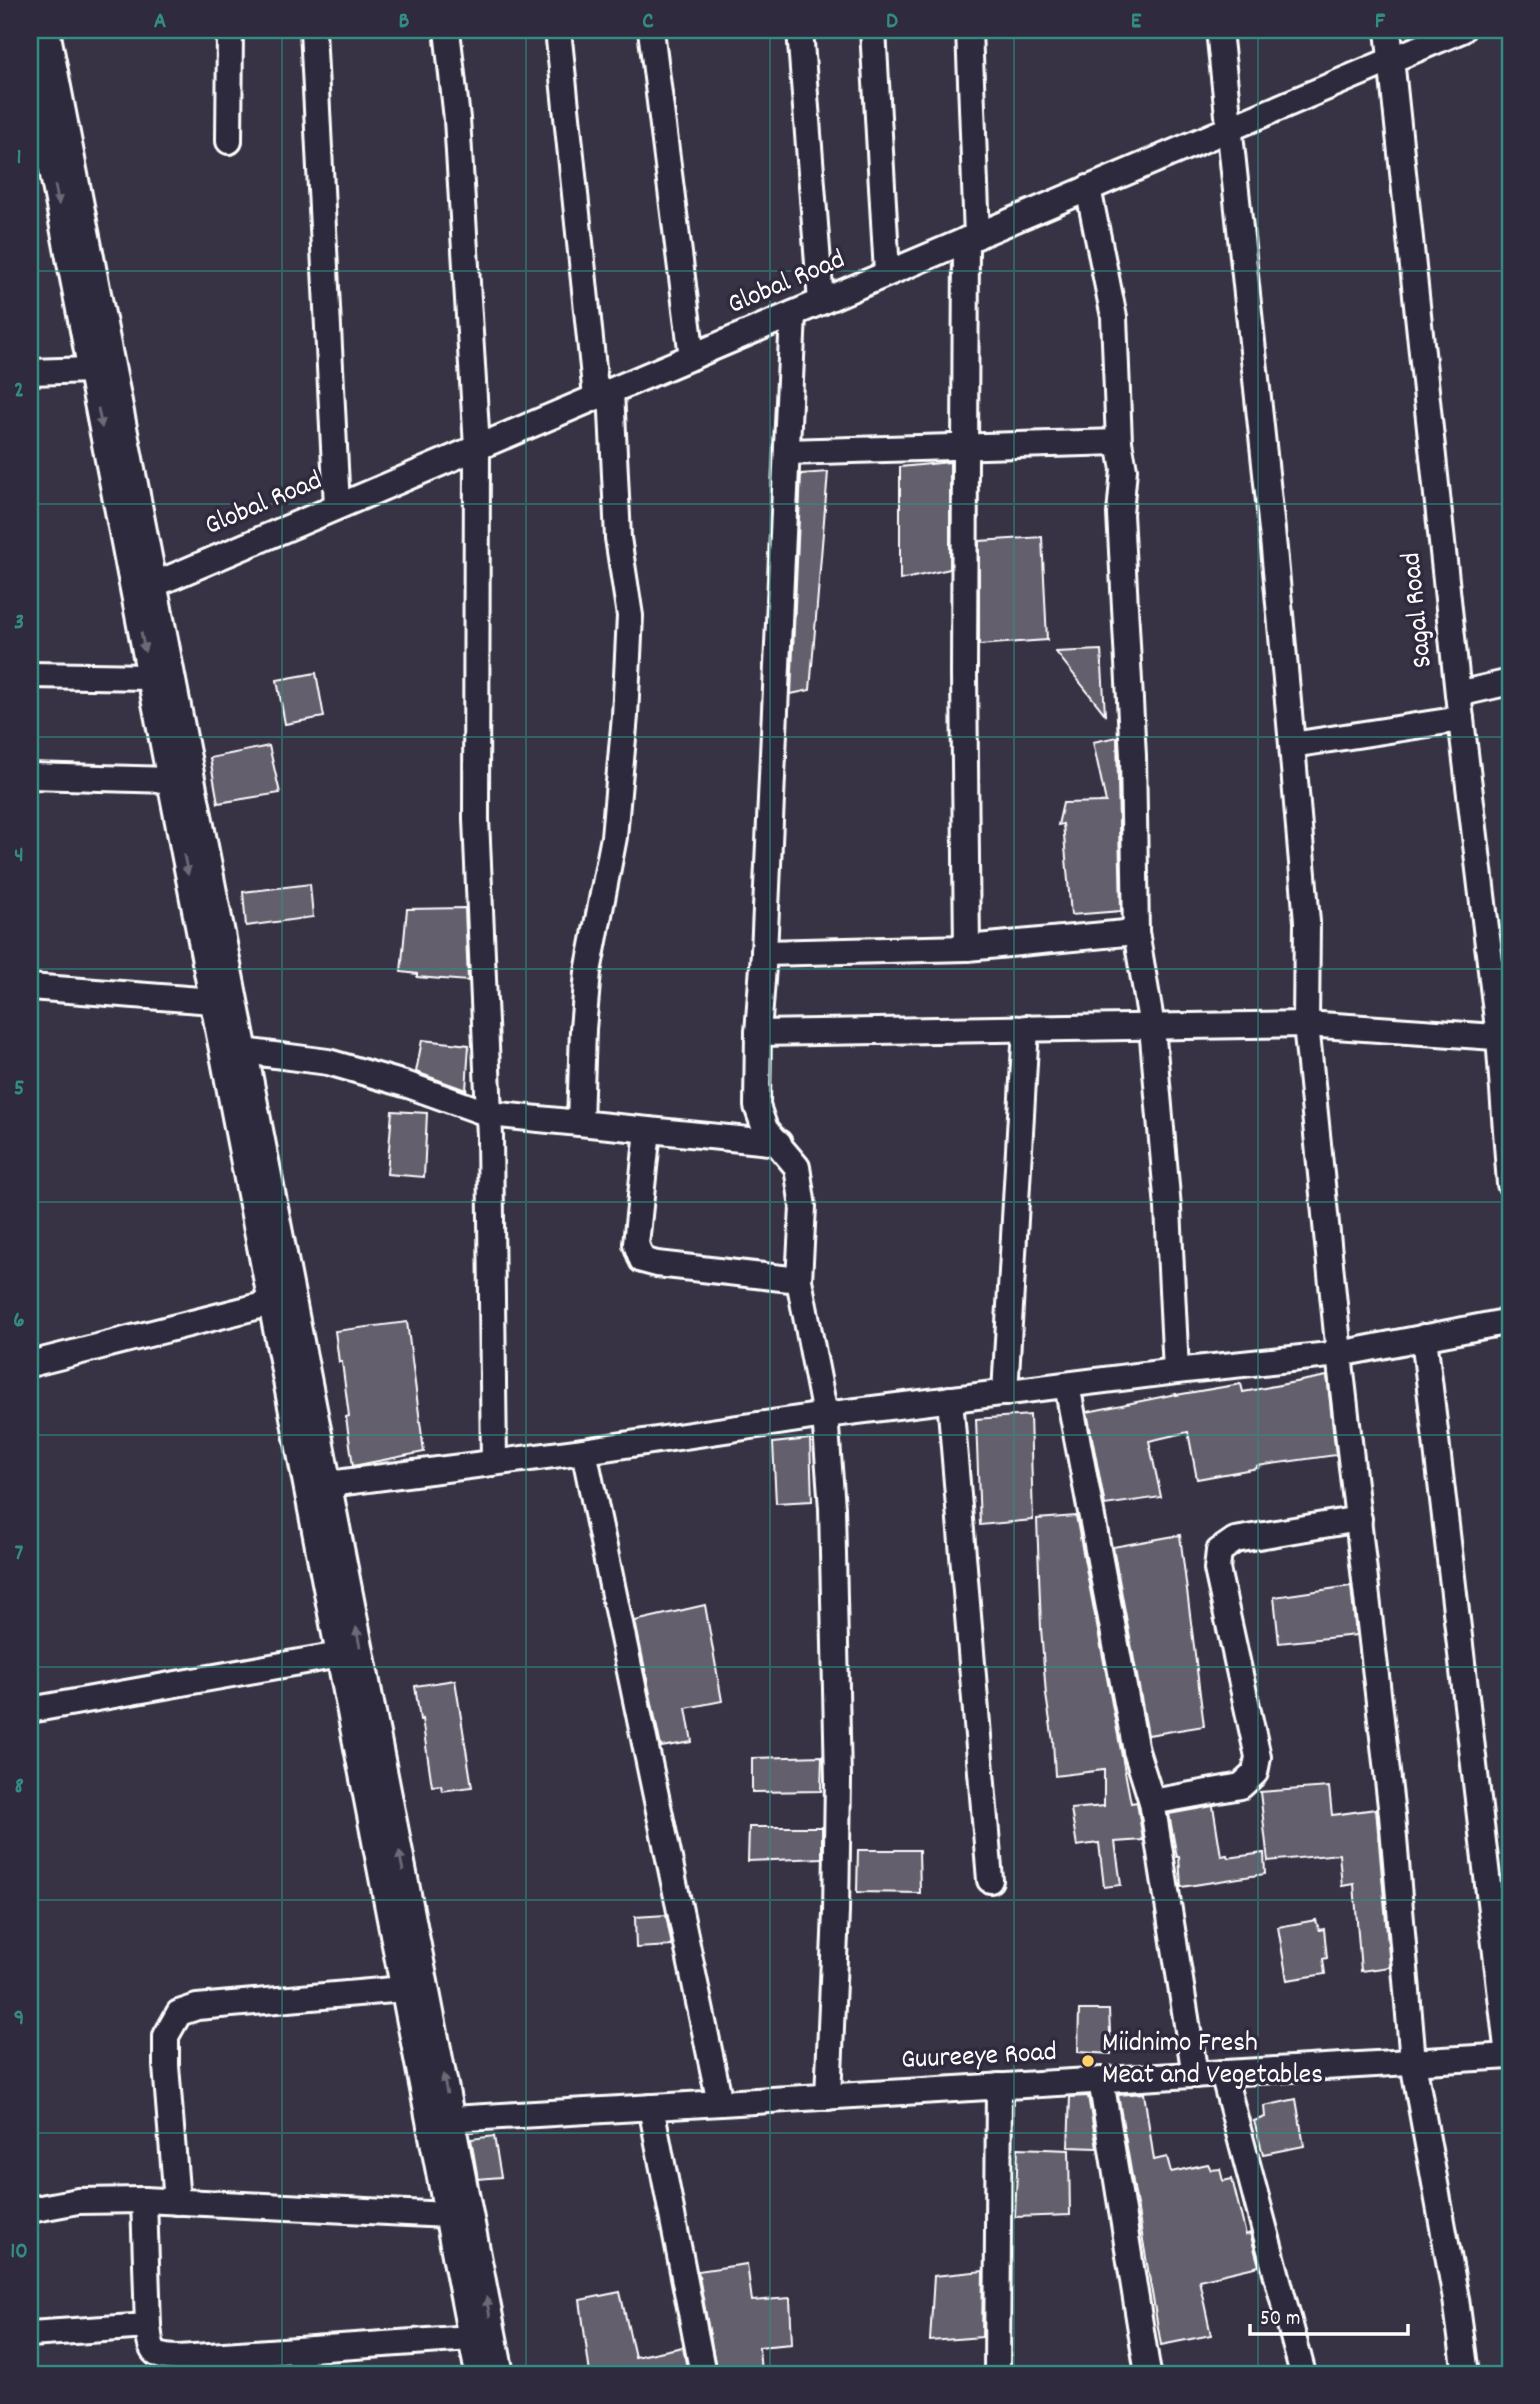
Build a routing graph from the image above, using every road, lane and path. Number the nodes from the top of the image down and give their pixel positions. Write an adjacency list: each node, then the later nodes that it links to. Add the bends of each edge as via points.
1 (47, 30): 17 (street)
2 (230, 30): 16 (street)
3 (313, 30): 31 (street)
4 (447, 30): 28 (street, via 457,119)
5 (558, 30): 26 (street)
6 (650, 30): 23 (street)
7 (800, 30): 21 (street)
8 (873, 30): 20 (street)
9 (968, 30): 19 (street)
10 (1219, 30): 15 (street)
11 (1388, 30): 14 (street, Sagal Road)
12 (1462, 30): 14 (street, Global Road)
13 (30, 56): 17 (street)
14 (1391, 60): 15 (street, Global Road); 36 (street, Sagal Road)
15 (1228, 129): 18 (street, Global Road); 38 (street)
16 (229, 141)
17 (50, 159): 24 (street, one-way to 24); 32 (street)
18 (1088, 188): 19 (street, Global Road); 27 (street, via 1114,317)
19 (971, 238): 20 (street, Global Road); 29 (street)
20 (887, 273): 21 (street, Global Road)
21 (821, 302): 22 (street, Global Road)
22 (793, 314): 23 (street, Global Road); 30 (street)
23 (692, 357): 26 (street, Global Road)
24 (91, 370): 25 (street); 32 (street, one-way to 32)
25 (30, 372)
26 (603, 394): 28 (street, Global Road); 53 (street, via 630,616 614,837 588,972)
27 (1119, 442): 29 (street); 41 (street, via 1125,469 1120,514 1133,757)
28 (477, 447): 31 (street, Global Road); 52 (street, via 476,819)
29 (964, 447): 30 (street); 42 (street)
30 (787, 452): 43 (street)
31 (337, 506): 32 (street, Global Road)
32 (144, 589): 34 (street, one-way to 34); 51 (street)
33 (30, 675): 34 (street)
34 (150, 677): 40 (street)
35 (1510, 682): 36 (street)
36 (1458, 694): 37 (street, Sagal Road)
37 (1461, 719): 38 (street); 50 (street, Sagal Road)
38 (1292, 745): 46 (street, via 1307,922)
39 (30, 776): 40 (street)
40 (170, 780): 45 (street, one-way to 45)
41 (1136, 932): 42 (street); 47 (street)
42 (967, 948): 43 (street)
43 (764, 953): 49 (street)
44 (30, 987): 45 (street)
45 (213, 1002): 58 (street)
46 (1306, 1024): 47 (street); 50 (street); 61 (street)
47 (1152, 1027): 48 (street); 63 (street)
48 (1026, 1028): 49 (street); 65 (street)
49 (758, 1033): 55 (street, via 757,1106 765,1129)
50 (1505, 1038): 56 (street, Sagal Road)
51 (244, 1051): 52 (street, via 328,1062); 70 (street)
52 (489, 1114): 53 (street); 69 (street)
53 (580, 1123): 54 (street)
54 (649, 1130): 55 (street); 57 (street, via 636,1244 642,1260)
55 (779, 1143): 57 (street, via 797,1167 803,1207)
56 (1510, 1184)
57 (799, 1280): 67 (street)
58 (271, 1303): 62 (street); 70 (street)
59 (1510, 1321): 60 (street)
60 (1424, 1337): 61 (street); 77 (street)
61 (1339, 1354): 63 (street); 71 (street)
62 (30, 1364)
63 (1176, 1371): 64 (street)
64 (1067, 1385): 65 (street); 74 (street, via 1136,1751)
65 (1005, 1393): 66 (street)
66 (950, 1399): 67 (street); 75 (street)
67 (825, 1415): 68 (street); 83 (street, via 832,1508 838,1780)
68 (584, 1451): 69 (street); 84 (street)
69 (494, 1462): 70 (street)
70 (317, 1483): 72 (street); 86 (street, one-way to 70)
71 (1359, 1519): 74 (street, via 1235,1540 1219,1551 1217,1569 1258,1757 1255,1773 1241,1786); 78 (street, via 1392,1815)
72 (339, 1654): 73 (street); 76 (street)
73 (30, 1710)
74 (1152, 1802): 80 (street)
75 (990, 1880)
76 (404, 1989): 88 (street, via 197,2007 179,2014 166,2036); 90 (street)
77 (1509, 2056): 78 (street, Guureeye Road)
78 (1413, 2062): 79 (street, Guureeye Road); 102 (street)
79 (1223, 2073): 80 (street, Guureeye Road); 101 (street)
80 (1195, 2075): 81 (street, Guureeye Road)
81 (1101, 2080): 82 (street, Guureeye Road); 100 (street)
82 (999, 2087): 83 (street, Guureeye Road); 99 (street)
83 (828, 2097): 84 (street, Guureeye Road)
84 (720, 2103): 85 (street, Guureeye Road)
85 (651, 2108): 86 (street, Guureeye Road); 98 (street)
86 (452, 2119): 97 (street, one-way to 86)
87 (144, 2200): 88 (street); 89 (street, via 78,2201); 91 (street)
88 (177, 2202): 90 (street)
89 (30, 2210)
90 (448, 2214): 93 (street)
91 (148, 2326): 92 (street); 95 (street, via 152,2350)
92 (30, 2334)
93 (471, 2339): 94 (street); 96 (street)
94 (301, 2362): 95 (street)
95 (180, 2366)
96 (478, 2374)
97 (501, 2374)
98 (703, 2374)
99 (997, 2374)
100 (1148, 2374)
101 (1303, 2374)
102 (1466, 2374)

